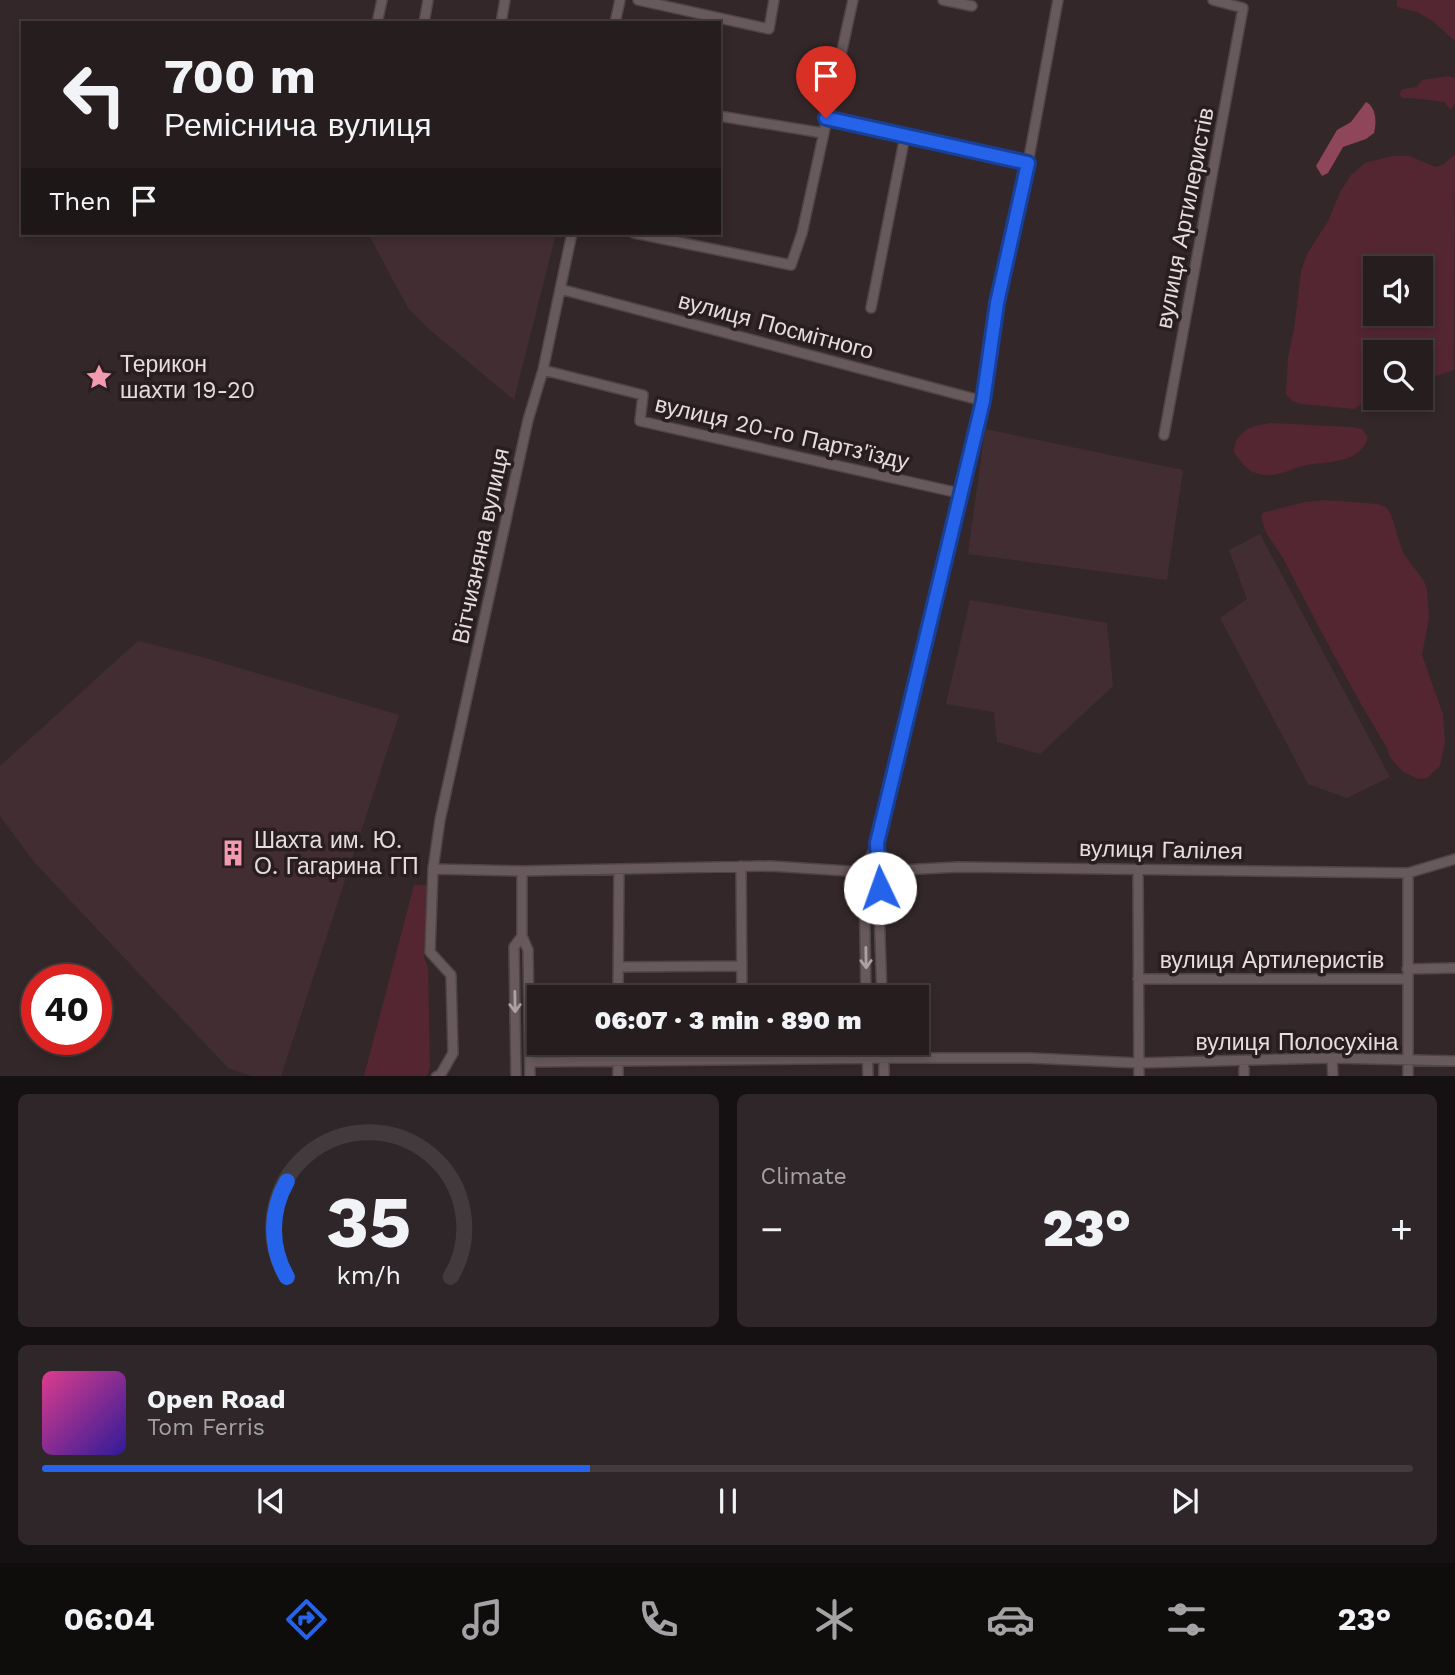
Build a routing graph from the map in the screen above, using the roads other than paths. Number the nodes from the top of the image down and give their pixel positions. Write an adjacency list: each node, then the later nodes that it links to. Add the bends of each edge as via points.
1 (382, 0): 12 (street)
2 (428, 0): 13 (street)
3 (505, 0): 14 (street)
4 (620, 0): 15 (street)
5 (638, 0): 6 (street, via 769,29)
6 (774, 0)
7 (853, 0): 17 (street)
8 (943, 0): 11 (street)
9 (1058, 0): 20 (street)
10 (1213, 0): 27 (street, вулиця Артилеристів, via 1243,8)
11 (972, 6)
12 (377, 21)
13 (424, 21)
14 (500, 21)
15 (615, 21)
16 (721, 116): 18 (street)
17 (826, 118): 18 (street); 19 (street)
18 (823, 133): 22 (street, via 791,265)
19 (905, 136): 20 (street); 24 (street)
20 (1028, 163): 26 (street, via 997,303)
21 (572, 235): 23 (street, Вітчизняна вулиця)
22 (644, 235)
23 (560, 289): 25 (street, Вітчизняна вулиця); 26 (street, вулиця Посмітного)
24 (871, 308)
25 (543, 370): 28 (street, вулиця 20-го Партз'їзду, via 643,396 640,421); 32 (street, Вітчизняна вулиця, via 528,420)
26 (983, 401): 28 (street)
27 (1164, 435)
28 (959, 493): 29 (street)
29 (877, 843): 36 (street); 37 (street)
30 (1455, 859): 38 (street, вулиця Галілея)
31 (741, 866): 33 (street, вулиця Галілея); 37 (street, вулиця Галілея); 40 (street)
32 (433, 869): 35 (street, вулиця Галілея); 61 (street, Вітчизняна вулиця, via 430,953 451,975 453,1053 442,1074)
33 (619, 869): 35 (street, вулиця Галілея); 41 (street)
34 (1138, 869): 36 (street, вулиця Галілея); 38 (street, вулиця Галілея); 44 (street, вулиця Артилеристів)
35 (522, 871): 39 (street)
36 (879, 871): 37 (street, вулиця Галілея); 48 (street)
37 (864, 872): 47 (street, one-way to 47)
38 (1408, 873): 43 (street)
39 (522, 936): 58 (street, via 528,950); 62 (street, one-way to 62, via 514,947)
40 (741, 966): 41 (street); 46 (street)
41 (619, 967): 45 (street)
42 (1455, 968): 43 (street, вулиця Артилеристів)
43 (1407, 974): 44 (street, вулиця Артилеристів); 56 (street)
44 (1138, 979): 60 (street, вулиця Артилеристів)
45 (618, 985)
46 (742, 985)
47 (866, 985)
48 (883, 985)
49 (618, 1055): 55 (street)
50 (744, 1055): 54 (street)
51 (867, 1058): 52 (street, вулиця Полосухіна); 54 (street, вулиця Полосухіна); 65 (street)
52 (884, 1058): 60 (street, вулиця Полосухіна); 66 (street)
53 (1332, 1058): 56 (street, вулиця Полосухіна); 59 (street, вулиця Полосухіна); 69 (street)
54 (744, 1059): 55 (street, вулиця Полосухіна)
55 (618, 1060): 58 (street, вулиця Полосухіна); 64 (street)
56 (1408, 1061): 57 (street, вулиця Полосухіна); 70 (street)
57 (1455, 1061)
58 (530, 1062): 63 (street)
59 (1244, 1062): 60 (street, вулиця Полосухіна); 68 (street)
60 (1139, 1063): 67 (street, вулиця Артилеристів)
61 (436, 1076)
62 (516, 1076)
63 (530, 1076)
64 (618, 1076)
65 (868, 1076)
66 (884, 1076)
67 (1139, 1076)
68 (1244, 1076)
69 (1333, 1076)
70 (1408, 1076)

